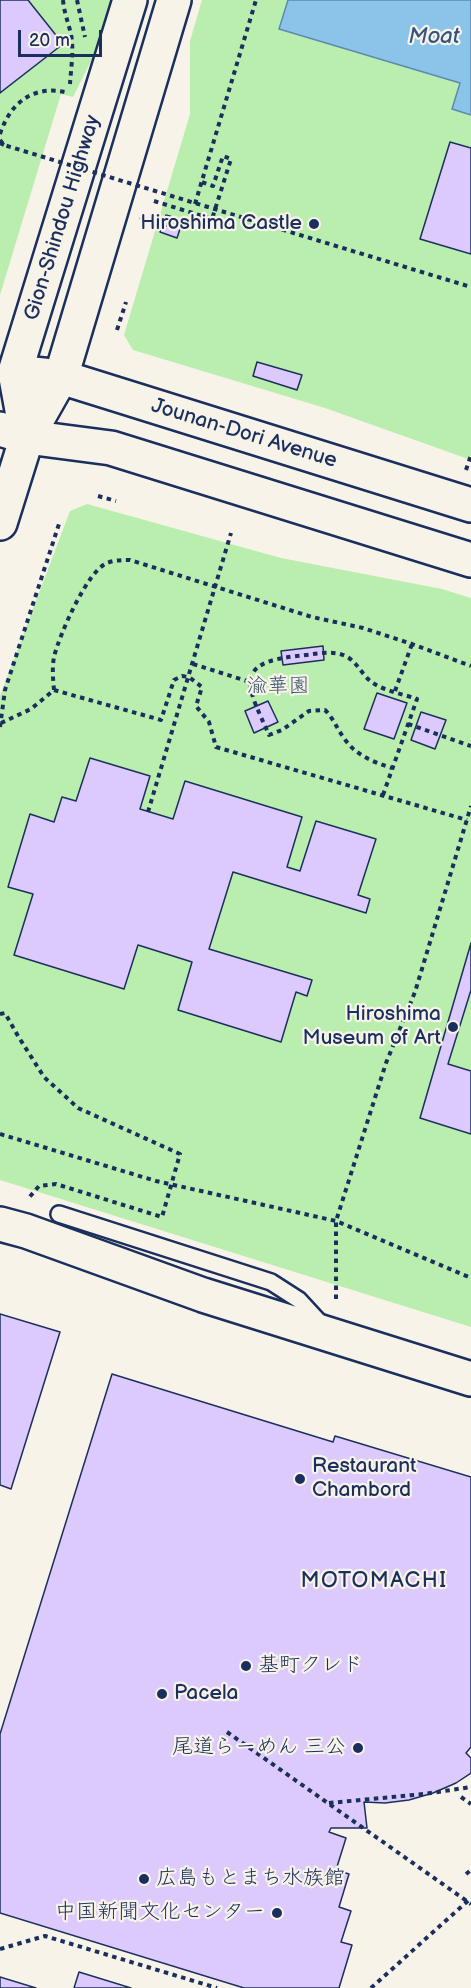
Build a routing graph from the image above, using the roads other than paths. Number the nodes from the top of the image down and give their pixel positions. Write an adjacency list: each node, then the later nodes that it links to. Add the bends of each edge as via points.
1 (130, 0): 3 (main road, Gion-Shindou Highway)
2 (174, 0): 4 (main road, Gion-Shindou Highway)
3 (8, 370): 4 (main road, Jounan-Dori Avenue); 5 (main road, Gion-Shindou Highway)
4 (61, 377): 5 (main road, Gion-Shindou Highway); 6 (main road, Jounan-Dori Avenue)
5 (14, 433): 7 (main road, Gion-Shindou Highway); 8 (main road, via 111,448)
6 (471, 505)
7 (0, 523)
8 (471, 560)
9 (59, 1214): 11 (lane, via 271,1282 299,1300)
10 (0, 1224): 11 (main road)
11 (331, 1335): 12 (main road)
12 (471, 1379)

